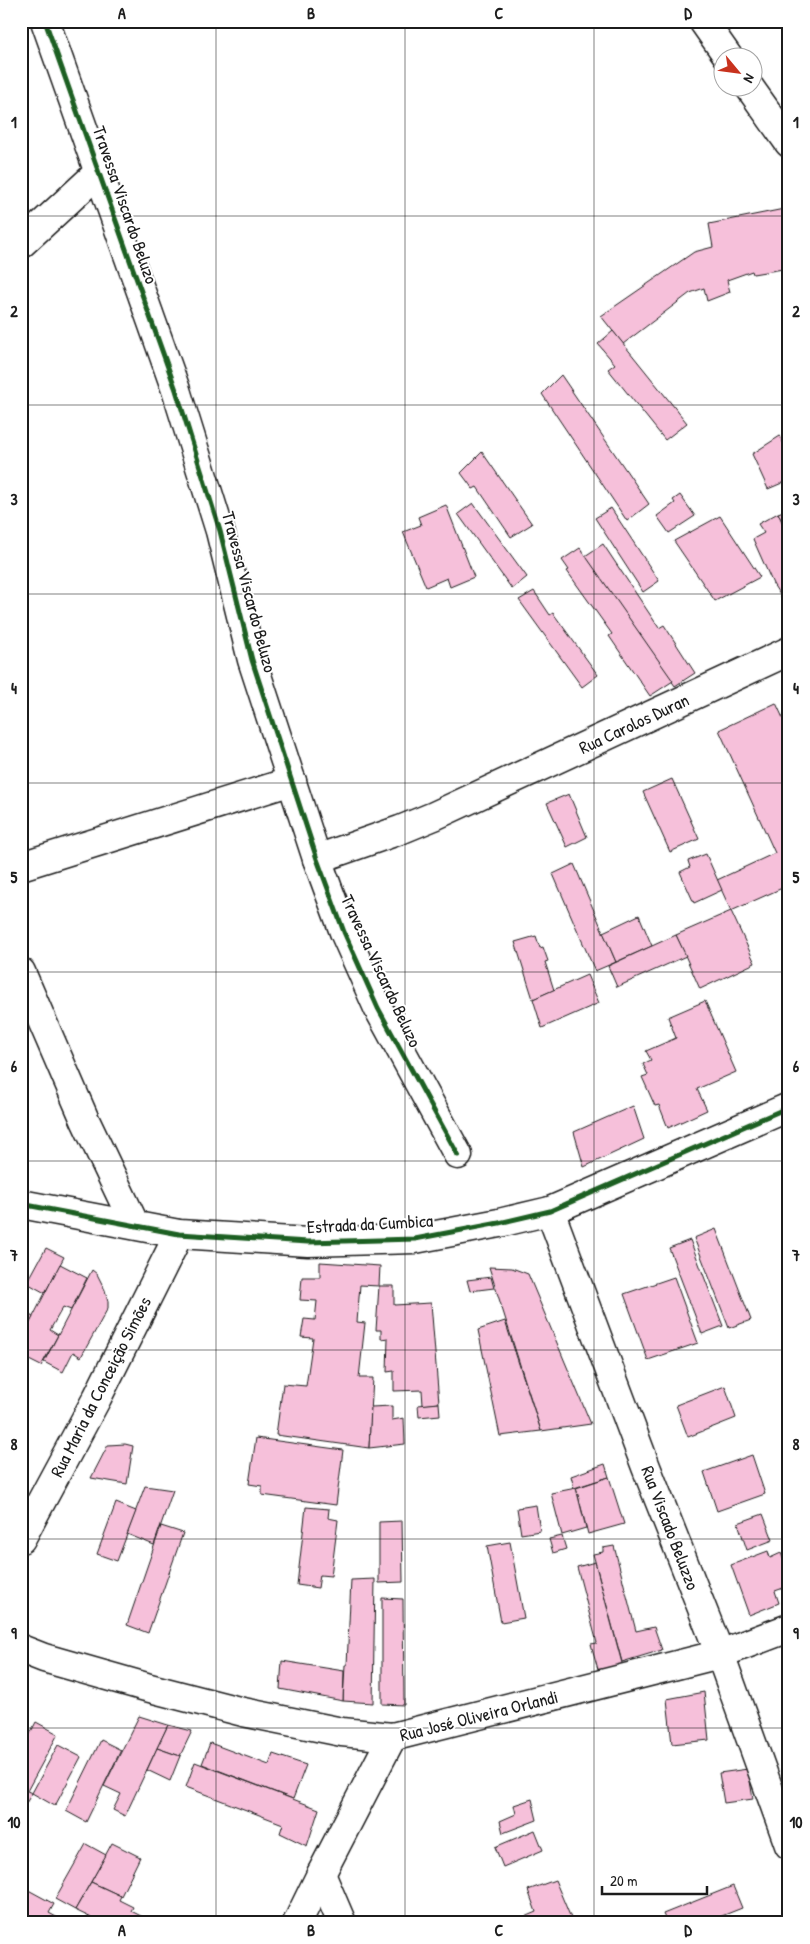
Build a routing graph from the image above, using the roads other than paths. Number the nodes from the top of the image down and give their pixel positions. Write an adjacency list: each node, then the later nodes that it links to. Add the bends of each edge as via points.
1 (46, 21): 6 (street, Travessa Viscardo Beluzo)
2 (703, 21): 3 (street)
3 (721, 48)
4 (757, 98): 5 (street)
5 (789, 143)
6 (99, 172): 7 (street); 9 (street, Travessa Viscardo Beluzo, via 212,503 252,660)
7 (21, 244)
8 (789, 651): 10 (street, Rua Carolos Duran, via 478,796 400,830)
9 (292, 781): 10 (street, Travessa Viscardo Beluzo); 11 (street)
10 (317, 858): 14 (street, Travessa Viscardo Beluzo, via 344,932 378,1008)
11 (21, 866)
12 (21, 972): 17 (street, via 84,1120)
13 (789, 1107): 16 (street, Estrada da Cumbica)
14 (458, 1156)
15 (21, 1204): 17 (street, Estrada da Cumbica)
16 (550, 1211): 18 (street, Estrada da Cumbica, via 415,1239 308,1242); 22 (street, Rua Viscado Beluzzo)
17 (135, 1225): 18 (street, Estrada da Cumbica)
18 (179, 1234): 19 (street, Rua Maria da Conceição Simões, via 97,1398)
19 (21, 1539)
20 (789, 1628): 22 (street, Rua José Oliveira Orlandi)
21 (21, 1649): 23 (street, Rua José Oliveira Orlandi, via 136,1685 243,1712 342,1732)
22 (720, 1654): 23 (street, Rua José Oliveira Orlandi); 24 (street, Rua Viscado Beluzzo)
23 (392, 1737): 25 (street)
24 (789, 1845)
25 (321, 1874): 26 (street); 27 (street)
26 (297, 1923)
27 (342, 1923)

